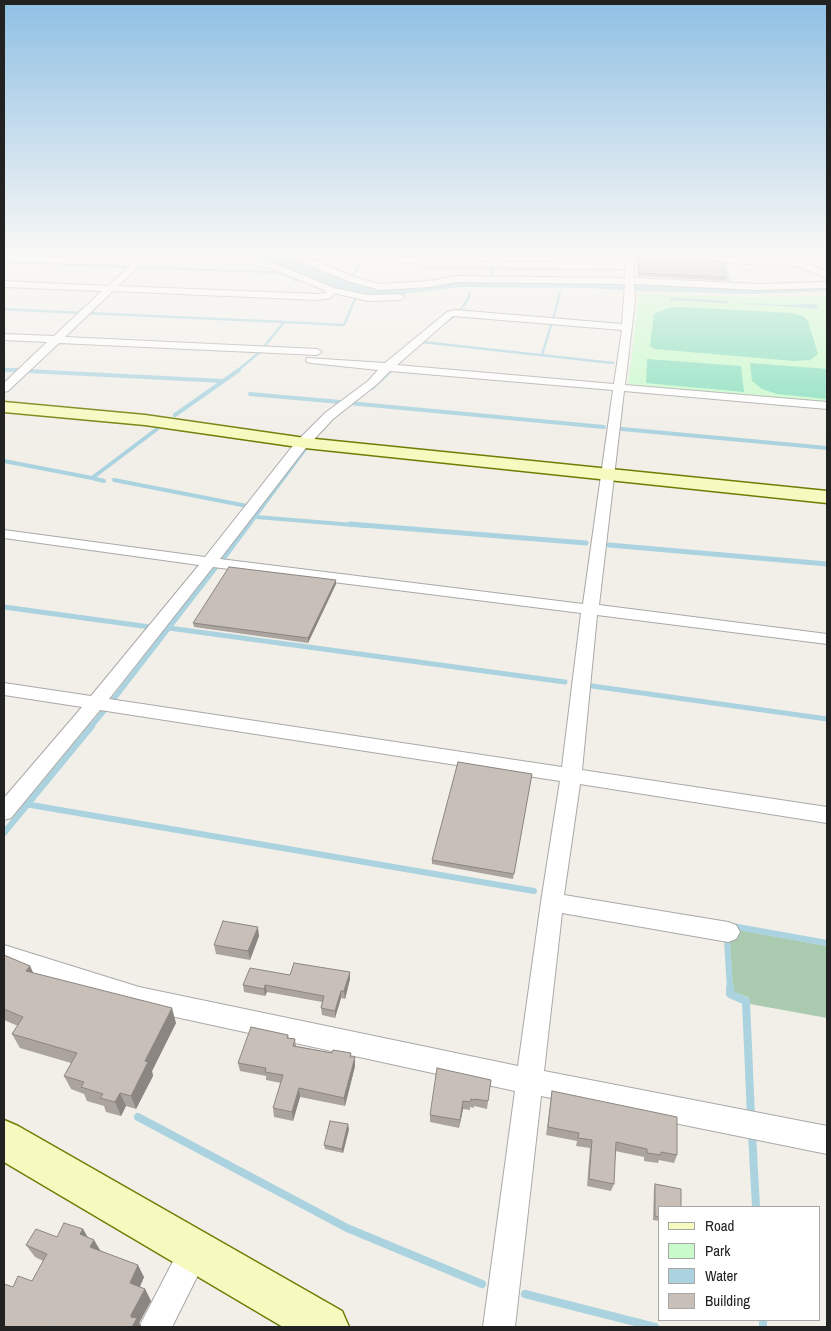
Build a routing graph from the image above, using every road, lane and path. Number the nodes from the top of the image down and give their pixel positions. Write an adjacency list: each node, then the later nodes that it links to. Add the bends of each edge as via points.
1 (84, 314): 7 (street)
2 (450, 314): 8 (street)
3 (469, 314): 5 (street)
4 (628, 314): 5 (street)
5 (627, 327): 9 (street)
6 (4, 337): 7 (street)
7 (57, 340): 8 (street, via 314,356); 10 (street)
8 (387, 367): 9 (street); 13 (street, via 372,383 329,416)
9 (619, 387): 11 (street); 14 (street)
10 (4, 389)
11 (827, 406)
12 (4, 407): 13 (street, via 136,419)
13 (305, 443): 14 (street); 17 (street)
14 (607, 475): 15 (street); 18 (street)
15 (827, 497)
16 (4, 534): 17 (street)
17 (210, 562): 18 (street); 21 (street)
18 (590, 609): 19 (street); 22 (street)
19 (827, 639)
20 (4, 689): 21 (street)
21 (97, 704): 22 (street); 23 (street)
22 (571, 776): 24 (street); 25 (street)
23 (4, 812)
24 (827, 815)
25 (552, 902): 26 (street); 28 (street)
26 (728, 932)
27 (4, 955): 28 (street, via 139,998)
28 (529, 1080): 30 (street); 34 (street)
29 (4, 1140): 31 (street)
30 (827, 1140)
31 (195, 1251): 32 (street); 33 (street)
32 (156, 1327)
33 (326, 1327)
34 (499, 1327)

